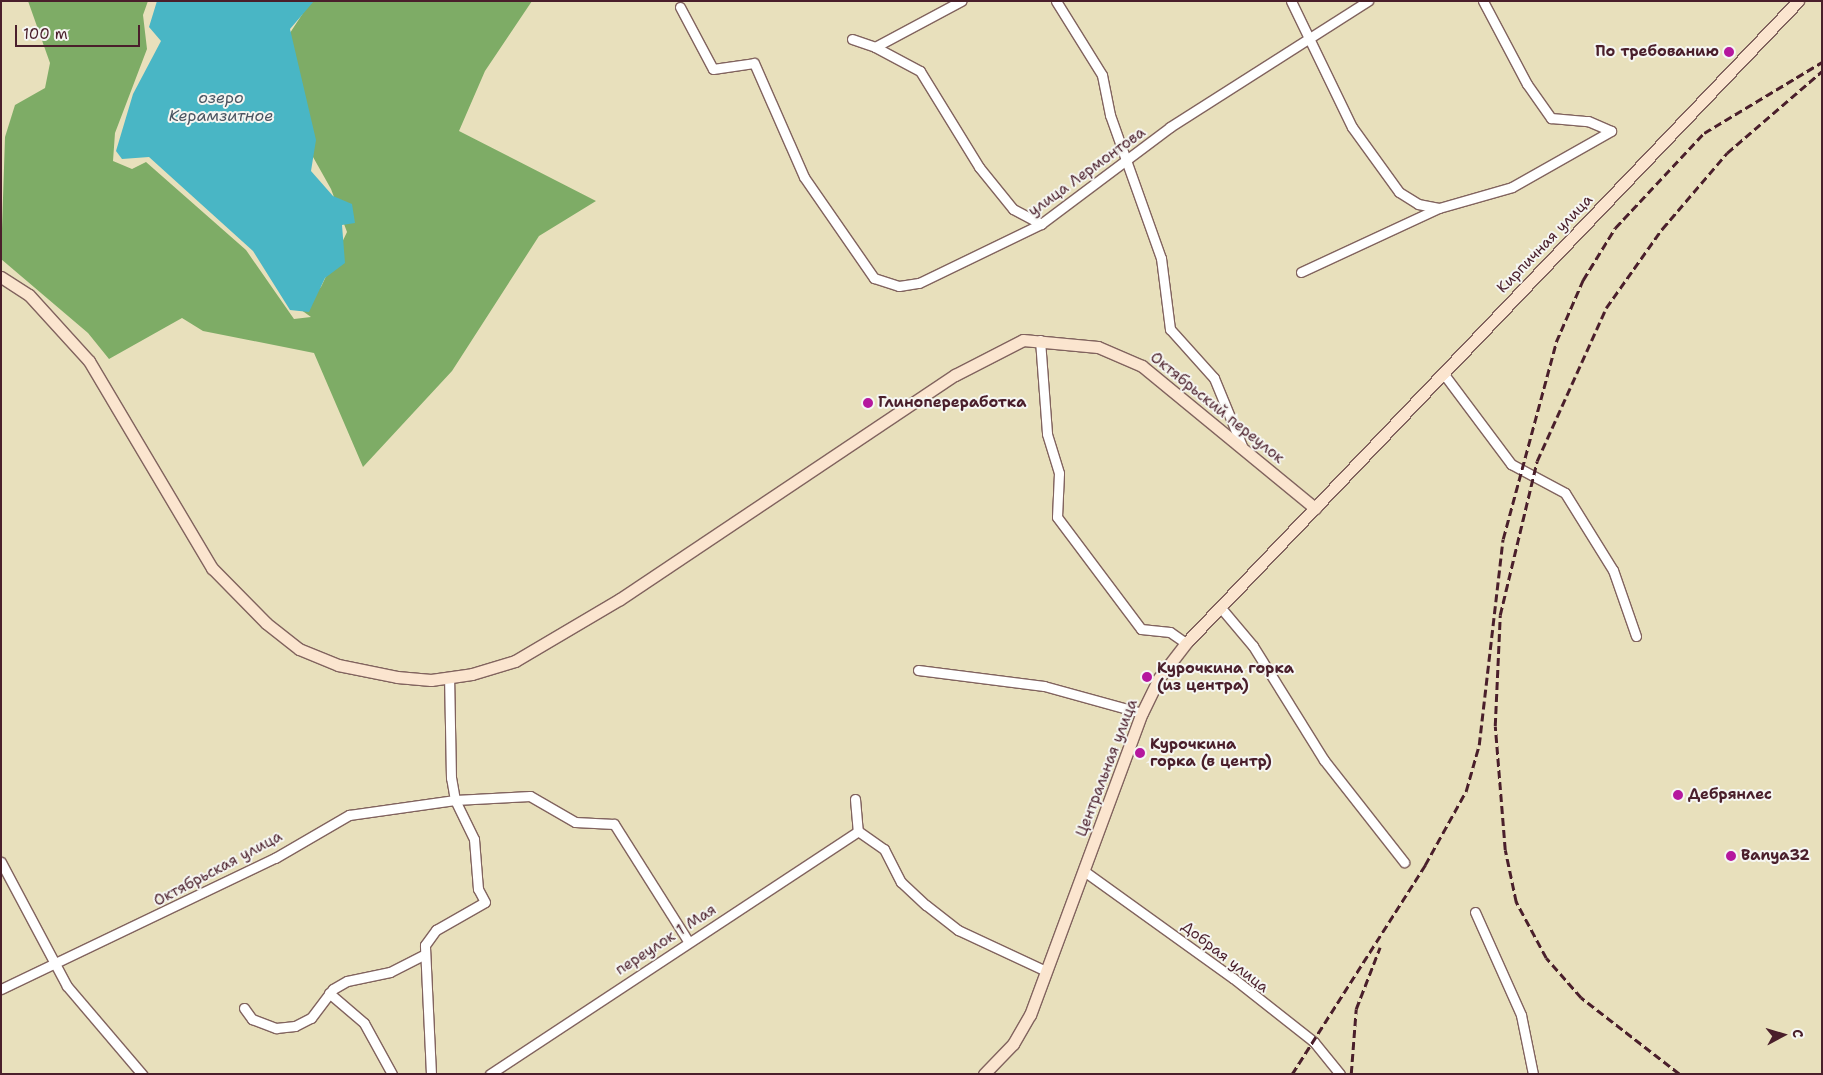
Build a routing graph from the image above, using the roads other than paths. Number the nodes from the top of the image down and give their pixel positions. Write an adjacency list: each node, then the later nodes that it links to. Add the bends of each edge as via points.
1 (961, 1): 10 (street)
2 (1056, 1): 11 (street, via 1102,75 1110,115)
3 (1291, 1): 8 (street)
4 (1368, 1): 8 (street, улица Лермонтова)
5 (1483, 1): 12 (street, via 1527,84 1551,118 1588,121 1611,131 1512,187)
6 (1798, 1): 17 (street, Кирпичная улица)
7 (680, 7): 13 (street, улица Лермонтова, via 713,69 754,63 804,177 881,282 918,283)
8 (1310, 36): 11 (street, улица Лермонтова, via 1170,126); 12 (street, via 1352,127 1399,192 1418,204)
9 (852, 38): 10 (street)
10 (875, 47): 13 (street, via 920,71 985,174 1013,209)
11 (1128, 160): 13 (street, улица Лермонтова); 18 (street, via 1161,258 1170,329 1214,378)
12 (1439, 208): 14 (street)
13 (1042, 224)
14 (1301, 272)
15 (1, 277): 24 (street, Октябрьский переулок, via 29,295 89,362 212,568 266,623 299,648 338,665 396,677)
16 (1040, 340): 18 (street, Октябрьский переулок, via 1098,347 1142,366); 22 (street, via 1047,434 1058,474 1057,517 1141,629 1170,632); 24 (street, Октябрьский переулок, via 1023,340 955,375 620,599 515,660)
17 (1442, 373): 19 (street, Кирпичная улица); 21 (street, via 1511,464 1565,493 1613,570)
18 (1242, 446): 19 (street, Октябрьский переулок)
19 (1315, 508): 20 (street, Центральная улица)
20 (1221, 608): 22 (street, Центральная улица); 30 (street, via 1253,646 1324,760)
21 (1636, 636)
22 (1186, 643): 25 (street, Центральная улица, via 1159,678)
23 (918, 670): 25 (street, via 1044,686)
24 (449, 678): 27 (street)
25 (1142, 713): 31 (street, Центральная улица)
26 (855, 799): 28 (street)
27 (455, 800): 33 (street, Октябрьская улица, via 496,801 530,796 575,822 614,824); 34 (street, via 474,839 478,889 485,902 447,922 429,938); 35 (street, Октябрьская улица, via 349,815 275,858)
28 (858, 831): 33 (street, переулок 1 Мая); 36 (street, via 884,849 901,882 958,930)
29 (1, 862): 35 (street)
30 (1404, 862)
31 (1084, 870): 36 (street, Центральная улица); 45 (street, Добрая улица, via 1233,978 1314,1042)
32 (1475, 912): 46 (street, via 1521,1015)
33 (688, 941): 43 (street, переулок 1 Мая)
34 (424, 955): 38 (street, via 390,972 347,981); 42 (street)
35 (55, 964): 37 (street, Октябрьская улица); 40 (street, via 67,986)
36 (1046, 971): 44 (street, Центральная улица, via 1013,1044)
37 (1, 989)
38 (329, 994): 39 (street, via 311,1018 295,1026 276,1028 252,1019); 41 (street, via 364,1023)
39 (244, 1008)
40 (142, 1074)
41 (392, 1074)
42 (431, 1074)
43 (490, 1074)
44 (984, 1074)
45 (1340, 1074)
46 (1533, 1074)

